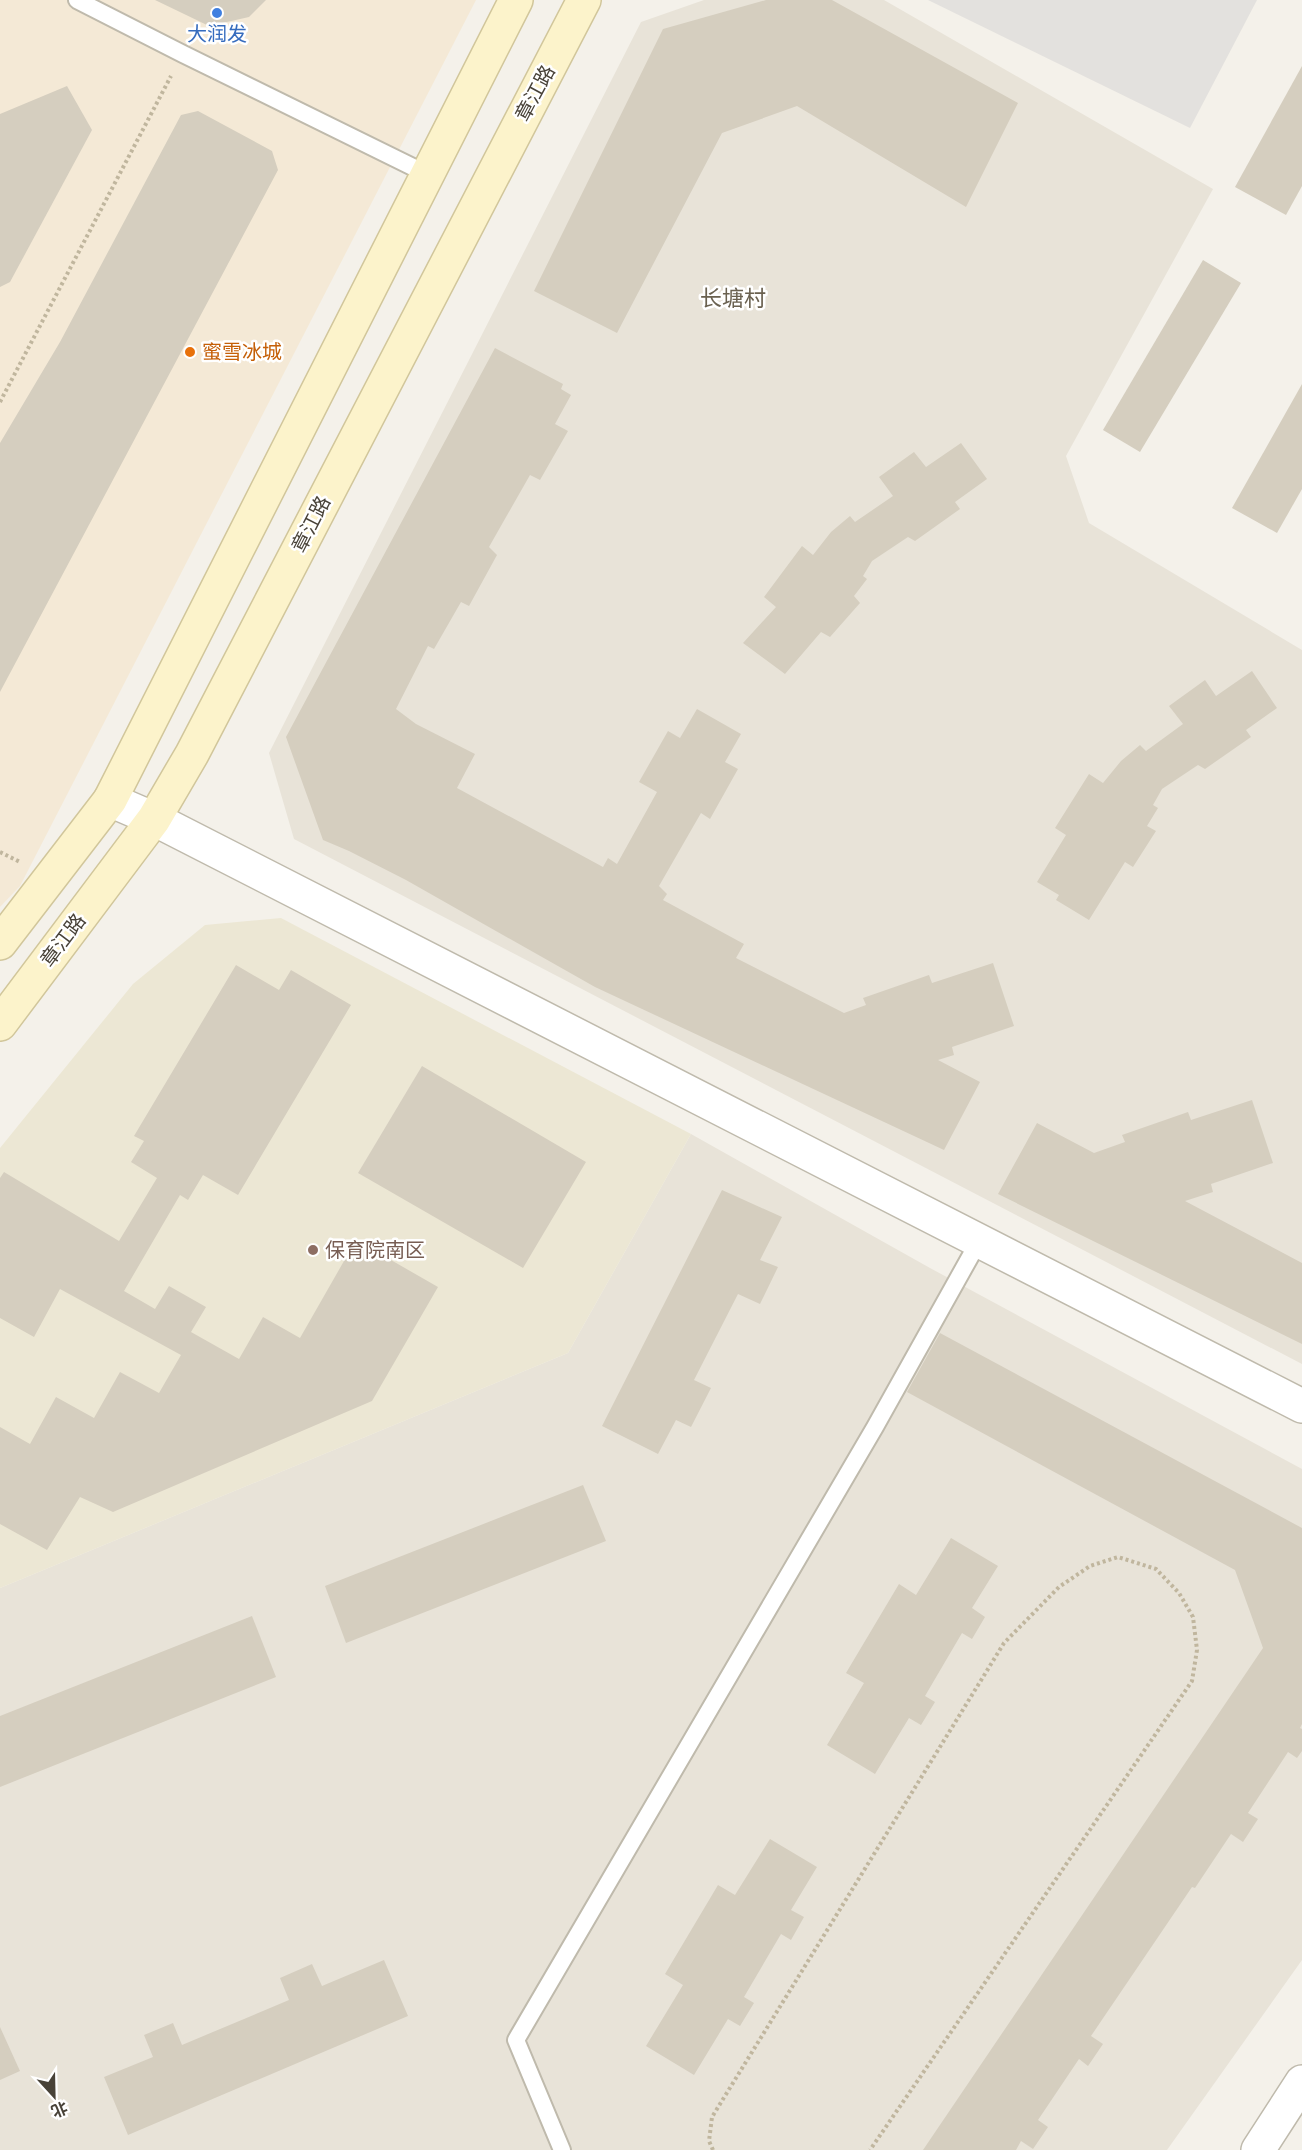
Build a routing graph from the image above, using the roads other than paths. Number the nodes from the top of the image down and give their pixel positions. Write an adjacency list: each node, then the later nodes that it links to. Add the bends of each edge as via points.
1 (77, 0): 4 (lane)
2 (516, 0): 4 (main road)
3 (584, 0): 6 (main road, 章江路, via 192,754)
4 (427, 174): 5 (main road)
5 (110, 800): 6 (street); 7 (main road)
6 (154, 819): 8 (main road, 章江路); 9 (street)
7 (0, 943)
8 (0, 1024)
9 (978, 1240): 10 (street); 12 (lane, via 516,2040)
10 (1302, 1406)
11 (1302, 2082): 13 (street)
12 (562, 2150)
13 (1258, 2150)

